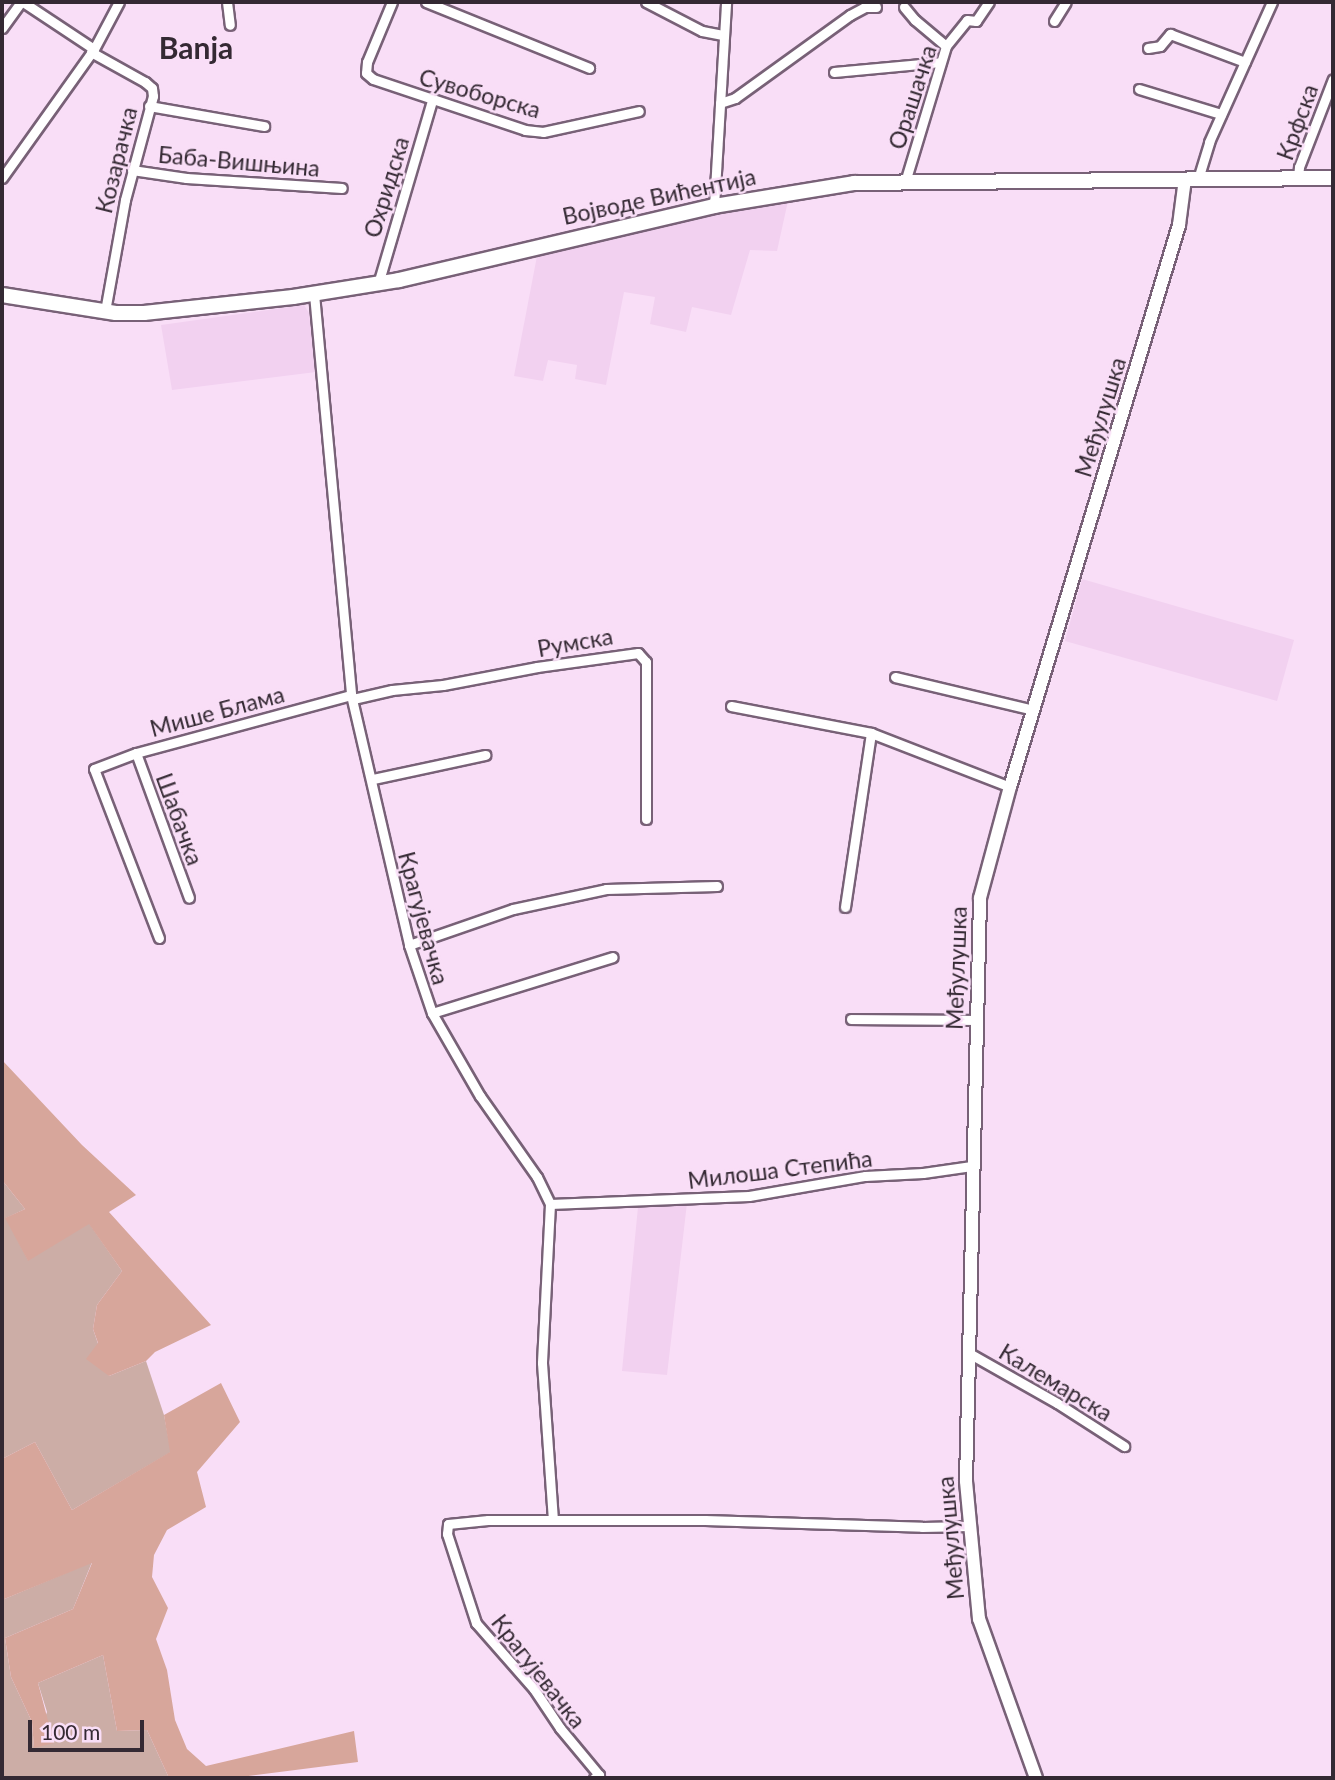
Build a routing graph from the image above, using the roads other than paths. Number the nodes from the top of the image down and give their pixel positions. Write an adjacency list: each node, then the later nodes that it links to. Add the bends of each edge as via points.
1 (22, 2): 11 (street); 16 (street)
2 (119, 2): 20 (street)
3 (228, 2): 15 (street)
4 (391, 2): 27 (street, Сувоборска, via 366,73)
5 (426, 2): 23 (street)
6 (646, 2): 17 (street, via 702,31)
7 (726, 2): 17 (street)
8 (989, 2): 18 (street, Орашачка, via 976,21 967,20)
9 (1066, 2): 14 (street)
10 (1272, 2): 22 (street)
11 (36, 6): 20 (street)
12 (876, 7): 28 (street, via 850,15 735,98)
13 (904, 7): 18 (street)
14 (1054, 21)
15 (230, 26)
16 (2, 28)
17 (723, 35): 28 (street)
18 (946, 46): 21 (street, Орашачка)
19 (1148, 48): 22 (street, via 1160,46 1170,34)
20 (92, 51): 29 (street, Козарачка, via 152,88); 34 (street)
21 (941, 62): 24 (street); 38 (street, Орашачка)
22 (1245, 62): 31 (street)
23 (589, 68)
24 (834, 72)
25 (1333, 79): 35 (street, Крфска)
26 (1139, 89): 31 (street)
27 (432, 101): 30 (street, Сувоборска, via 543,132); 41 (street, Охридска)
28 (720, 103): 40 (street)
29 (149, 106): 32 (street); 33 (street, Козарачка)
30 (639, 111)
31 (1221, 114): 37 (street)
32 (264, 126)
33 (132, 170): 39 (street, Баба-Вишњина); 44 (street, Козарачка)
34 (2, 178)
35 (1298, 178): 36 (main road, Војводе Вићентија); 37 (main road, Војводе Вићентија)
36 (1333, 178)
37 (1192, 179): 38 (main road, Војводе Вићентија); 48 (street, Међулушка)
38 (905, 182): 40 (main road, Војводе Вићентија, via 838,185)
39 (342, 188)
40 (714, 206): 41 (main road, Војводе Вићентија)
41 (378, 284): 42 (main road, Војводе Вићентија)
42 (314, 294): 44 (main road, Војводе Вићентија, via 155,313); 46 (street, Крагујевачка)
43 (2, 296): 44 (main road, Војводе Вићентија)
44 (105, 311)
45 (895, 677): 48 (street)
46 (352, 697): 50 (street, Мише Блама); 52 (street, Крагујевачка); 54 (street, Румска, via 638,653 646,663)
47 (731, 706): 49 (street)
48 (1033, 710): 53 (street, Међулушка)
49 (871, 733): 53 (street); 57 (street)
50 (136, 753): 56 (street, Шабачка); 58 (street, Мише Блама, via 94,769)
51 (485, 755): 52 (street)
52 (373, 779): 59 (street, Крагујевачка)
53 (1010, 787): 63 (street, Међулушка, via 980,898)
54 (646, 819)
55 (717, 886): 59 (street, via 606,890 513,909)
56 (189, 898)
57 (845, 907)
58 (159, 938)
59 (410, 945): 61 (street, Крагујевачка)
60 (613, 957): 61 (street)
61 (432, 1013): 65 (street, Крагујевачка)
62 (851, 1019): 63 (street)
63 (975, 1020): 64 (street, Међулушка)
64 (971, 1166): 65 (street, Милоша Степића, via 865,1176 749,1196); 66 (street, Међулушка)
65 (550, 1204): 68 (street, Крагујевачка, via 542,1363)
66 (967, 1352): 67 (street, Калемарска); 69 (street, Међулушка)
67 (1124, 1446)
68 (553, 1520): 69 (street, Крагујевачка); 70 (street, Крагујевачка, via 455,1521 446,1531 476,1623 534,1689)
69 (969, 1526): 71 (street, Међулушка, via 984,1637)
70 (597, 1777)
71 (1036, 1778)

